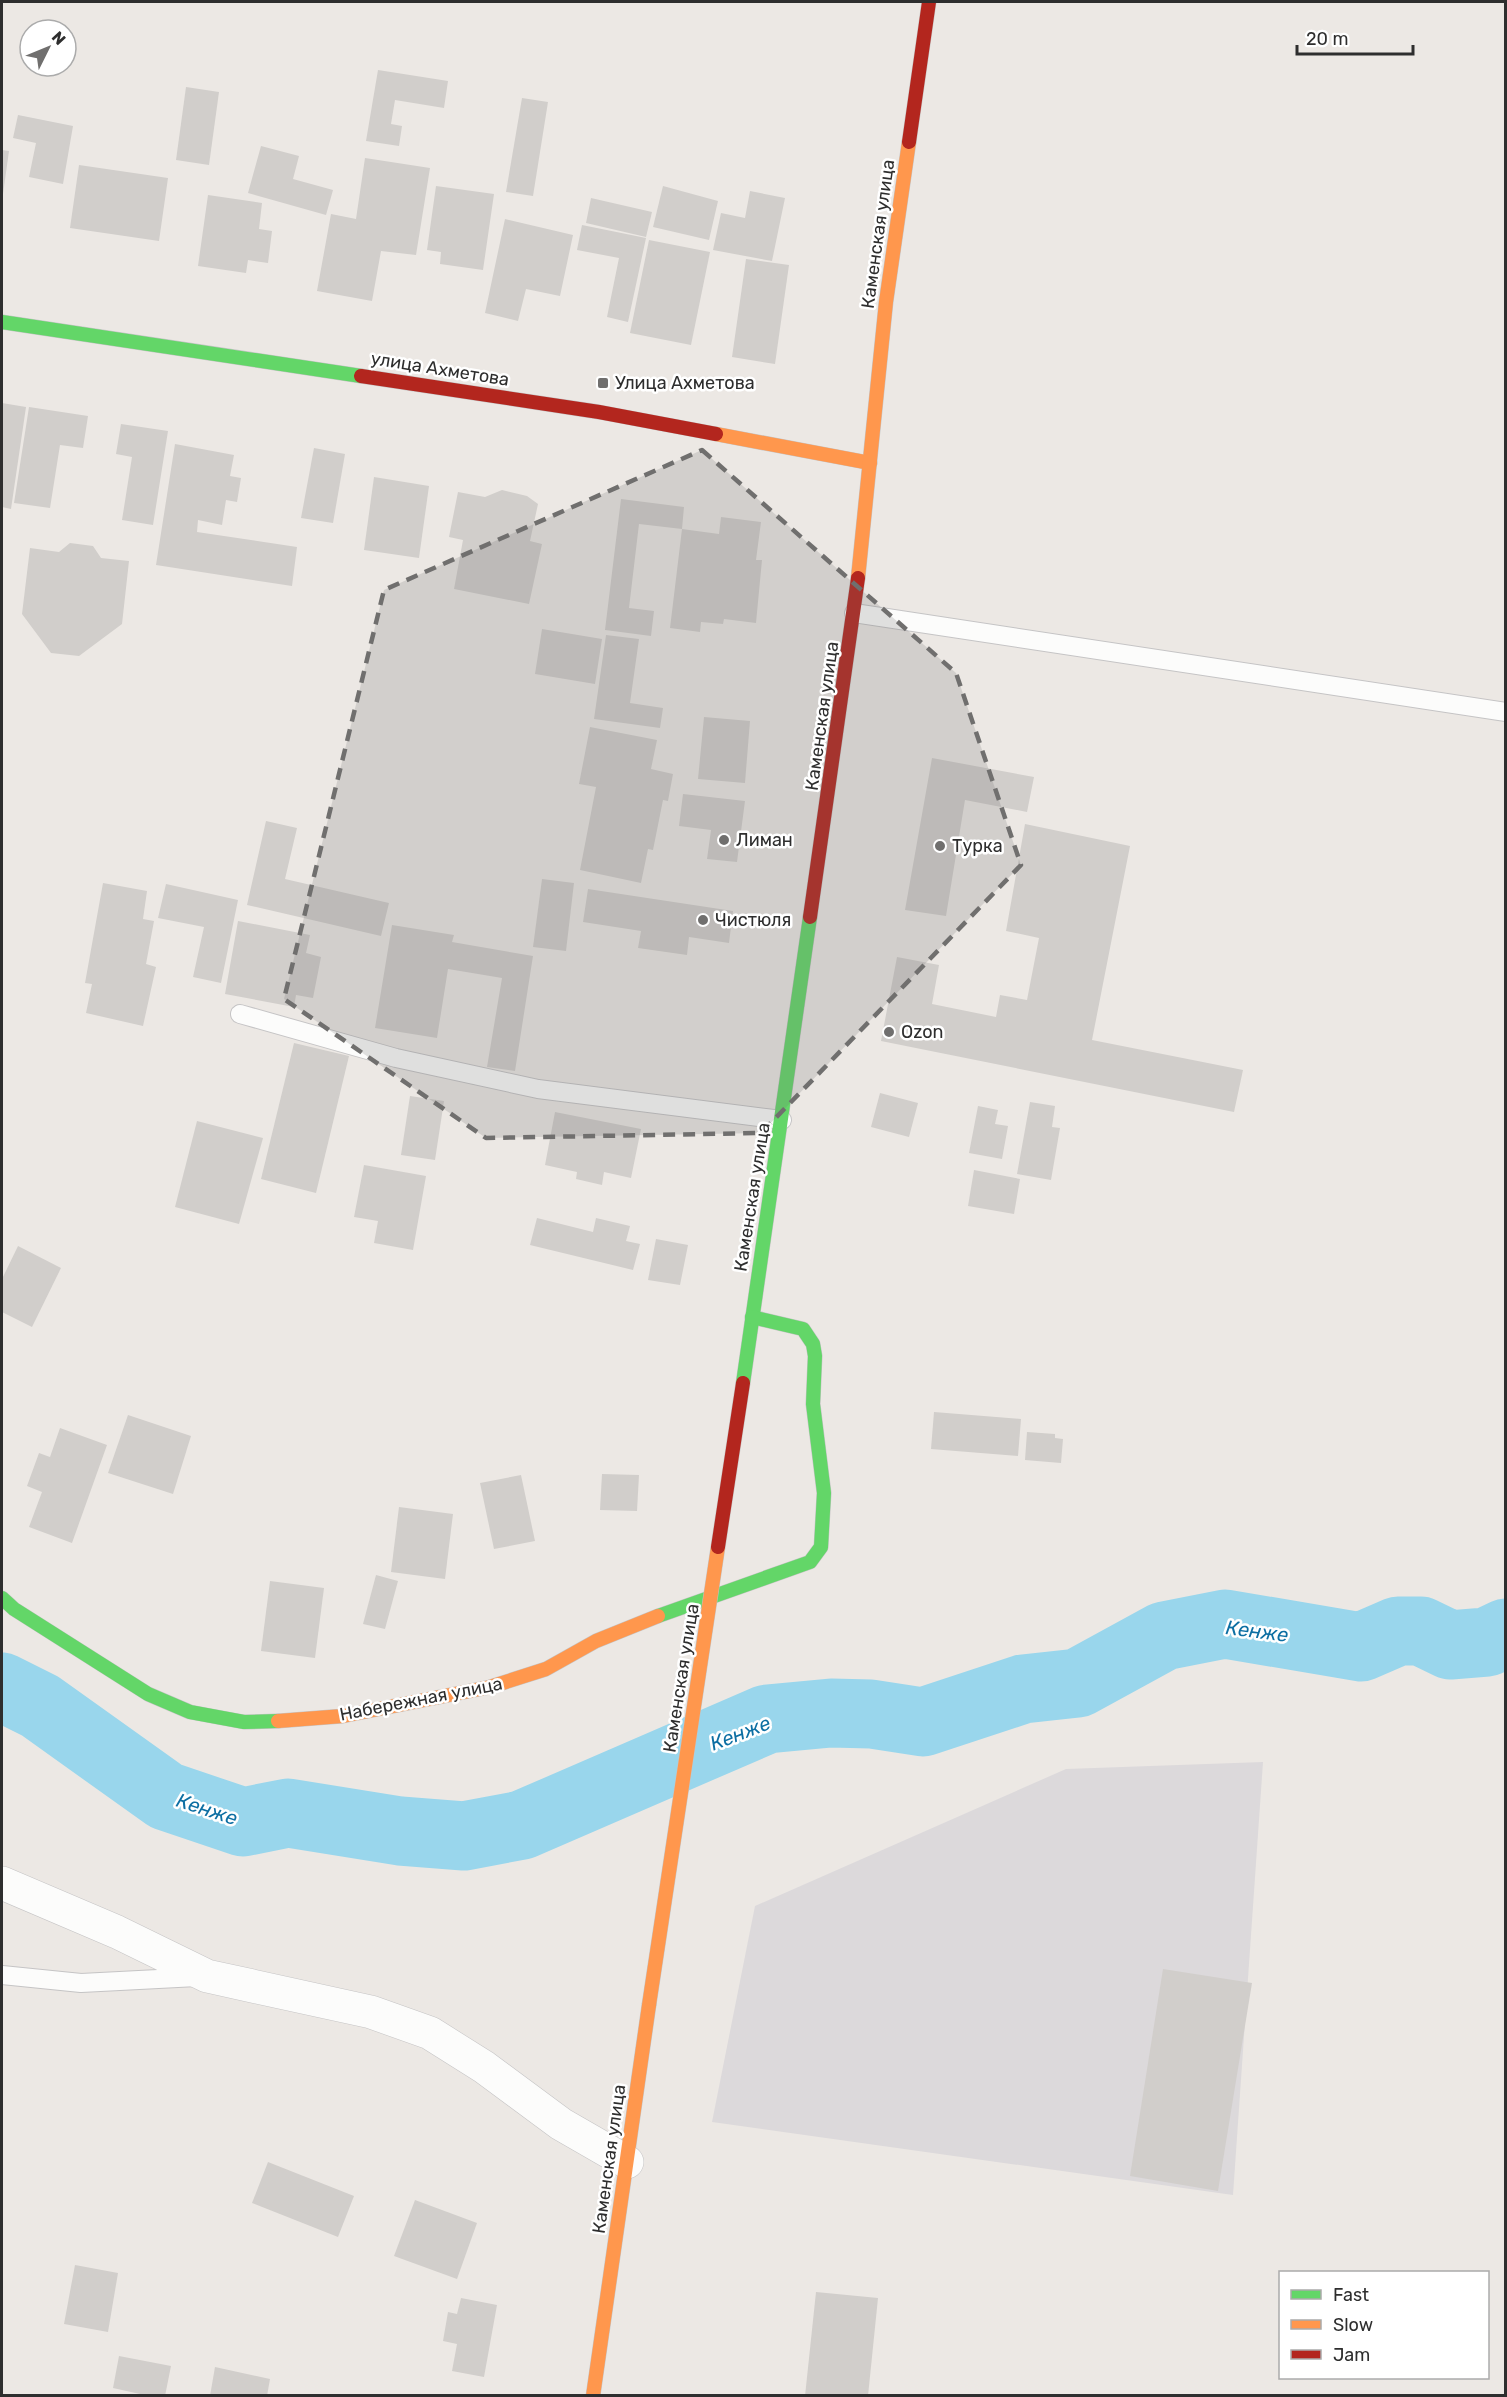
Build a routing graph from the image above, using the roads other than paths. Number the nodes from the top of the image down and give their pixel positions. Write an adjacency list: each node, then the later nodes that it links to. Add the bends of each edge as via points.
1 (929, 2): 3 (street, Каменская улица, via 886,302)
2 (2, 322): 3 (street, улица Ахметова, via 599,412)
3 (870, 463): 4 (street, Каменская улица)
4 (854, 613): 5 (lane); 7 (street, Каменская улица)
5 (1506, 712)
6 (240, 1014): 7 (lane, via 396,1058 538,1089)
7 (782, 1120): 8 (street, Каменская улица)
8 (752, 1317): 9 (street, Набережная улица, via 803,1329 813,1344 813,1404 824,1493 821,1547 810,1562 644,1621 596,1641 546,1670 448,1697 343,1716 244,1722 190,1713 148,1694); 13 (street, Каменская улица, bridge)
9 (2, 1598)
10 (2, 1883): 12 (street)
11 (2, 1975): 12 (lane, via 81,1983)
12 (207, 1976): 13 (street, via 371,2012 430,2033 561,2124)
13 (627, 2162): 14 (street, Каменская улица)
14 (593, 2396)

